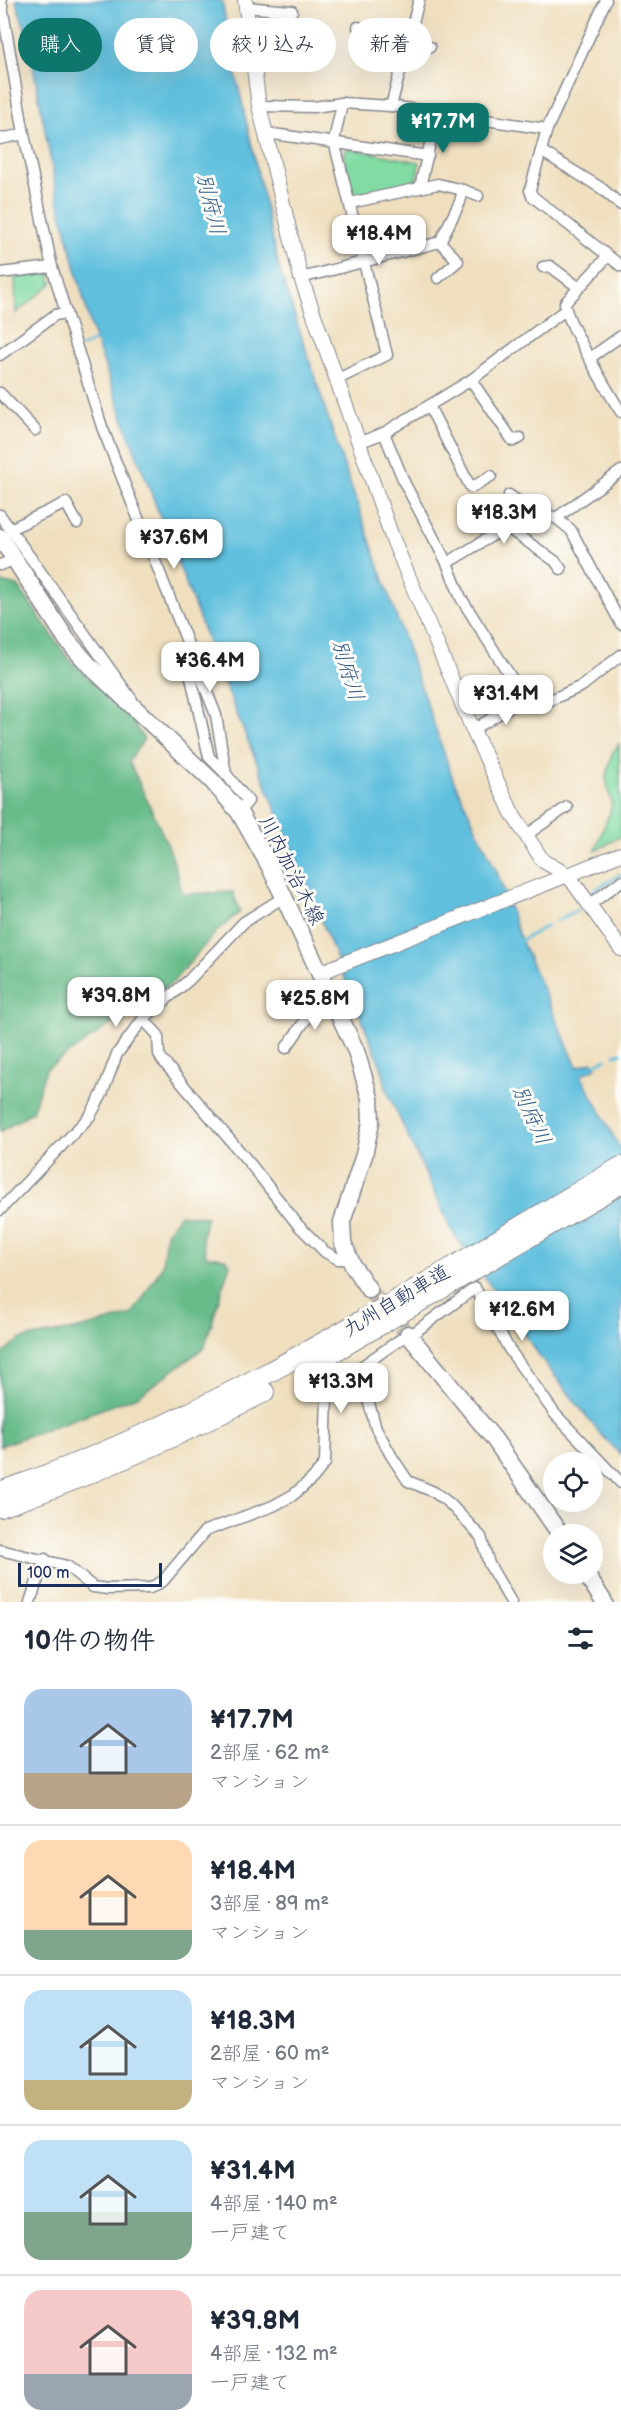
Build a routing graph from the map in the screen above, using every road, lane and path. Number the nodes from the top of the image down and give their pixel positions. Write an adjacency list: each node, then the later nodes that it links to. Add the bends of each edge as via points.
1 (1, 0): 14 (street)
2 (419, 0): 6 (street)
3 (606, 0): 12 (street)
4 (245, 3): 5 (street); 9 (street)
5 (292, 11)
6 (414, 18)
7 (400, 72): 10 (street)
8 (342, 103): 9 (street, via 305,108); 10 (street); 16 (street)
9 (259, 106): 13 (street)
10 (391, 106): 11 (street)
11 (438, 113): 12 (street); 18 (street)
12 (547, 129): 17 (street)
13 (266, 133): 16 (street); 31 (street)
14 (24, 134): 15 (street); 28 (street)
15 (0, 139)
16 (334, 141): 18 (street); 22 (street)
17 (541, 151): 23 (street); 25 (street, via 530,184 532,196)
18 (428, 156): 19 (street)
19 (420, 187): 20 (street, via 445,184); 22 (street)
20 (463, 190): 21 (street); 24 (street)
21 (478, 196)
22 (350, 203): 26 (street)
23 (621, 205)
24 (440, 242): 26 (street); 32 (street, via 458,261)
25 (608, 256): 27 (street); 33 (street)
26 (363, 262): 31 (street); 39 (street, via 387,356)
27 (621, 266)
28 (52, 267): 30 (street); 35 (street)
29 (543, 267): 33 (street, via 550,266)
30 (0, 273)
31 (301, 278): 39 (street)
32 (438, 278)
33 (578, 287): 34 (street, via 565,303)
34 (564, 311): 38 (street); 40 (street)
35 (66, 312): 37 (street, via 55,315); 64 (street, via 102,428 216,715)
36 (621, 336): 38 (street)
37 (0, 355)
38 (590, 358): 43 (street)
39 (336, 380): 47 (street)
40 (471, 380): 42 (street); 46 (street, via 513,441)
41 (4, 397): 44 (street)
42 (429, 406): 45 (street); 49 (street, via 471,488)
43 (621, 412)
44 (35, 430)
45 (384, 433): 47 (street); 56 (street, via 405,484)
46 (520, 438)
47 (358, 443): 63 (street, via 392,537)
48 (621, 471): 52 (street)
49 (491, 476)
50 (509, 495): 52 (street)
51 (0, 515): 54 (street)
52 (556, 518): 59 (street, via 576,537)
53 (77, 523): 54 (street, via 66,503)
54 (5, 533): 55 (main road, 川内加治木線); 62 (street, via 132,698)
55 (7, 562): 62 (main road, 川内加治木線, via 67,640)
56 (447, 563): 57 (street, via 509,529); 61 (street, via 461,598)
57 (561, 569)
58 (174, 623): 64 (street, via 184,647 209,757)
59 (621, 624)
60 (621, 655): 61 (street, via 582,686 537,706)
61 (524, 698): 63 (street)
62 (130, 705): 66 (main road, 川内加治木線, via 182,750)
63 (473, 730): 67 (street)
64 (226, 774): 66 (street, via 248,801)
65 (567, 807): 67 (street)
66 (239, 812): 71 (main road, 川内加治木線)
67 (525, 836): 69 (street, via 543,861)
68 (621, 854): 69 (street)
69 (568, 874): 72 (street); 74 (street)
70 (621, 881): 72 (street)
71 (284, 897): 74 (main road, 川内加治木線); 76 (street, via 244,922 189,980)
72 (591, 904): 73 (street)
73 (621, 950)
74 (324, 970): 75 (main road, 川内加治木線)
75 (330, 996): 77 (street, via 320,999); 81 (main road, 川内加治木線, via 356,1050 370,1098 371,1122 364,1155 342,1222)
76 (143, 1019): 80 (street, via 117,1054 90,1116); 81 (street, via 158,1035 162,1060 298,1225 325,1252 338,1259)
77 (286, 1048)
78 (621, 1167): 82 (highway, 九州自動車道)
79 (621, 1183): 82 (highway, 九州自動車道)
80 (0, 1210)
81 (349, 1259): 83 (main road, 川内加治木線)
82 (465, 1267): 87 (highway, 九州自動車道, via 259,1379 105,1452); 88 (highway, 九州自動車道, via 276,1385 173,1438)
83 (369, 1290)
84 (408, 1334): 85 (street); 86 (street, via 476,1288 509,1349 555,1414); 89 (main road, via 494,1439)
85 (359, 1368): 91 (street, via 327,1394 325,1463 313,1478 294,1495 273,1506 205,1531 163,1581 150,1588 131,1590 93,1587 67,1566); 94 (street, via 376,1428 392,1456 408,1480 448,1503 480,1537 489,1564)
86 (621, 1482)
87 (0, 1492)
88 (0, 1507)
89 (553, 1524)
90 (0, 1550): 91 (street)
91 (45, 1559): 93 (street)
92 (592, 1584): 95 (main road)
93 (30, 1602)
94 (511, 1602)
95 (604, 1602)

